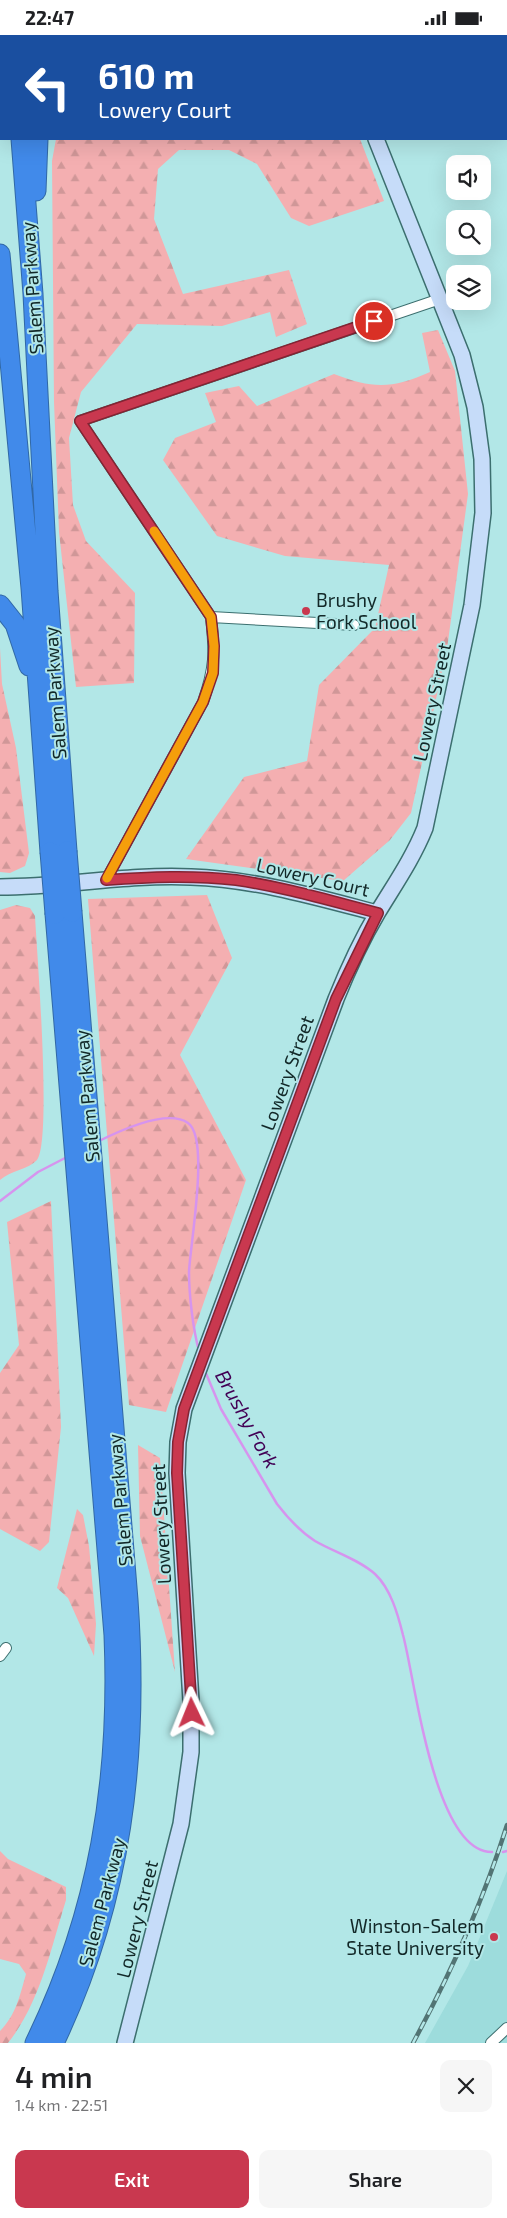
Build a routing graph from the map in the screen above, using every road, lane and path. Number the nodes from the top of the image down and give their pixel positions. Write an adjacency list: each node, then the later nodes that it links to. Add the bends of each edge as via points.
1 (21, 140): 5 (highway, Salem Parkway)
2 (38, 140): 5 (highway)
3 (376, 140): 6 (main road, Lowery Street)
4 (0, 254): 10 (highway, Salem Parkway, via 32,588)
5 (33, 294): 11 (highway, Salem Parkway)
6 (440, 299): 8 (street, via 80,421); 14 (main road, Lowery Street, via 462,355 477,416 484,485 480,545 472,605 429,814 414,854)
7 (0, 605): 10 (highway, via 10,615 19,633)
8 (211, 617): 9 (street); 12 (street, via 213,673 203,702)
9 (354, 625)
10 (38, 694): 11 (highway, Salem Parkway)
11 (59, 851): 15 (highway, Salem Parkway, bridge)
12 (106, 880): 13 (main road, Lowery Court); 14 (main road, Lowery Court, via 174,876 235,880)
13 (0, 887)
14 (378, 913): 19 (main road, Lowery Street, via 336,999 190,1390 180,1428 177,1457 191,1701 190,1768 178,1839)
15 (87, 1210): 17 (highway, Salem Parkway, via 129,1617 131,1735 123,1818 110,1885 87,1965); 18 (highway, Salem Parkway, via 92,1349 114,1635 115,1734 104,1832 90,1897 68,1967)
16 (507, 2028): 20 (street)
17 (57, 2038)
18 (35, 2043)
19 (125, 2043)
20 (491, 2043)

